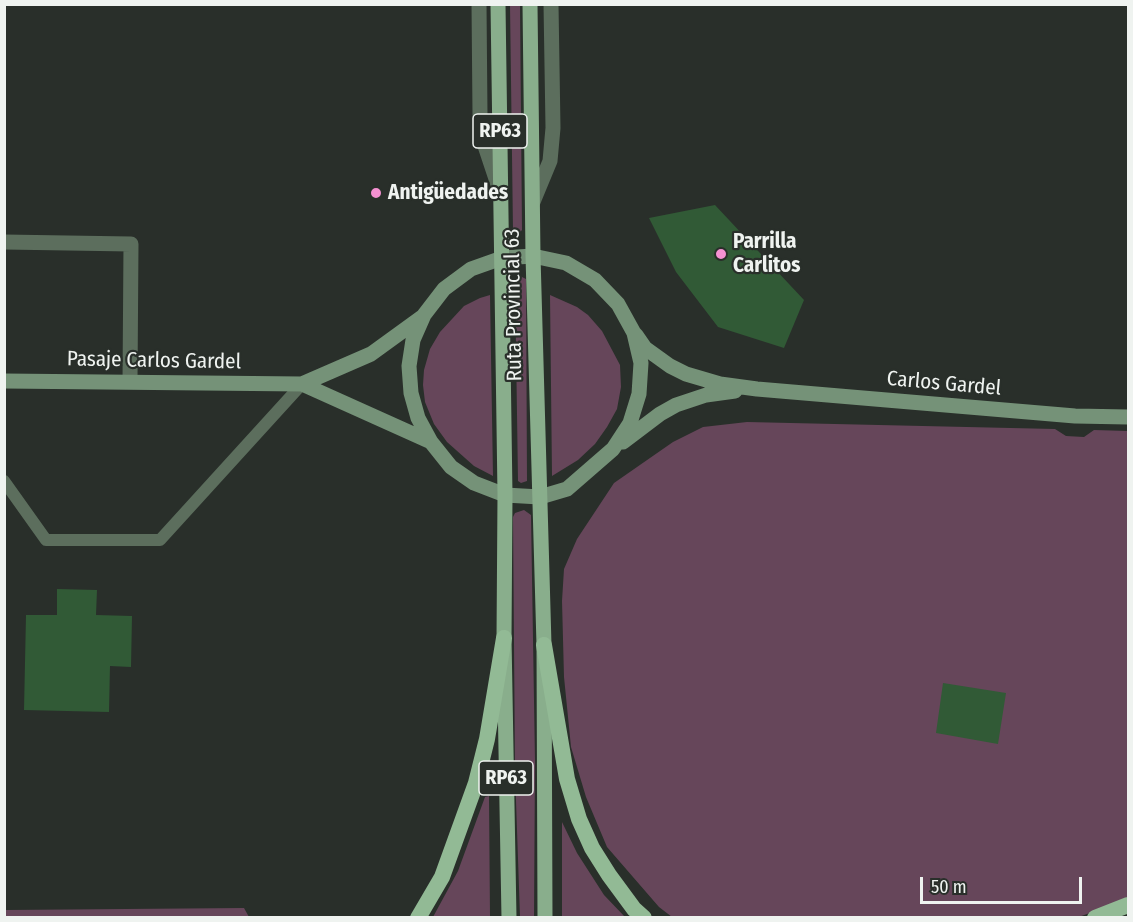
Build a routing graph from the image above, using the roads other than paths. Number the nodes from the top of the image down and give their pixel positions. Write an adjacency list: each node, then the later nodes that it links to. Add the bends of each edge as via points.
1 (479, 4): 5 (street, via 480,116 483,140)
2 (498, 4): 5 (main road, Ruta Provincial 63 / RP63)
3 (530, 4): 6 (main road, Ruta Provincial 63 / RP63)
4 (551, 4): 6 (street, via 550,161)
5 (501, 194): 9 (main road, Ruta Provincial 63 / RP63)
6 (533, 202): 8 (main road, Ruta Provincial 63 / RP63)
7 (4, 242): 13 (street, via 130,244)
8 (533, 256): 9 (main road); 11 (main road, via 566,263 595,280 618,303); 21 (main road, Ruta Provincial 63 / RP63)
9 (502, 258): 10 (main road, via 471,269 444,289); 20 (main road, Ruta Provincial 63 / RP63)
10 (424, 315): 14 (main road, Pasaje Carlos Gardel, via 371,354); 17 (main road, via 413,340 409,366 413,401)
11 (634, 333): 15 (main road, Carlos Gardel, via 654,356 687,374); 18 (main road, via 641,363 639,394 630,423)
12 (4, 381): 13 (main road, Pasaje Carlos Gardel)
13 (130, 381): 14 (main road, Pasaje Carlos Gardel)
14 (302, 384): 17 (main road, Pasaje Carlos Gardel); 19 (lane, via 160,540 46,540)
15 (757, 389): 16 (main road, Carlos Gardel); 18 (main road, Carlos Gardel, via 723,392 676,405)
16 (1128, 417)
17 (431, 442): 20 (main road, via 451,467 474,483)
18 (613, 449): 21 (main road, via 567,489)
19 (4, 481)
20 (506, 495): 21 (main road); 22 (main road, RP63)
21 (540, 497): 23 (main road, RP63)
22 (504, 638): 25 (highway, via 476,783 442,877); 26 (main road, RP63)
23 (544, 645): 27 (main road, RP63); 28 (highway, via 567,779 579,819 609,875)
24 (1128, 905): 29 (highway)
25 (418, 918)
26 (509, 918)
27 (545, 918)
28 (644, 918)
29 (1095, 918)

